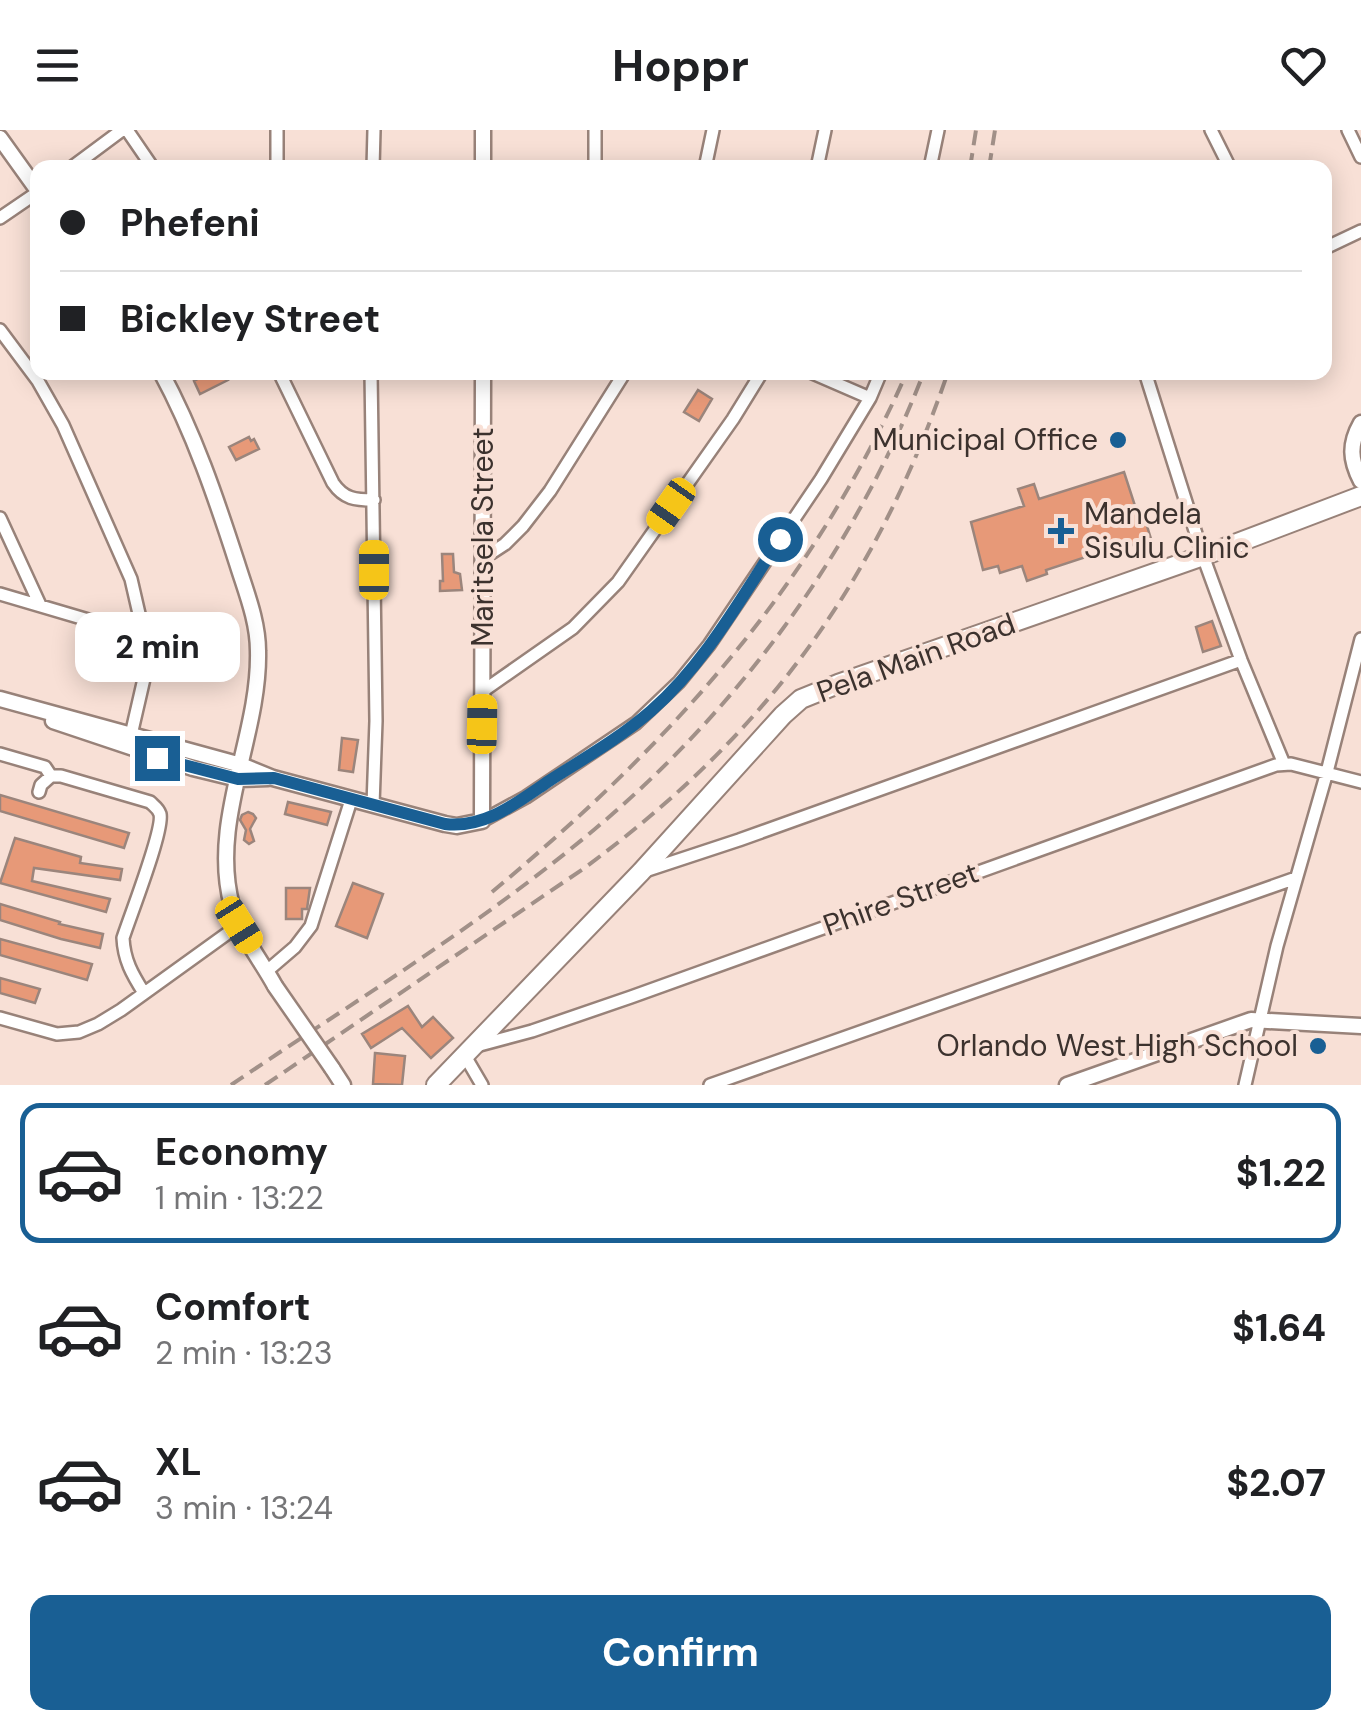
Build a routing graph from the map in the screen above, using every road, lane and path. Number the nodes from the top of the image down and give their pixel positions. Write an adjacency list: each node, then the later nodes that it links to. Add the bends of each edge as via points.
1 (124, 130): 13 (street); 14 (street)
2 (277, 130): 15 (street)
3 (374, 130): 16 (street)
4 (483, 130): 17 (street)
5 (595, 130): 18 (street)
6 (713, 130): 19 (street)
7 (825, 130): 20 (street)
8 (938, 130): 21 (street)
9 (1211, 130): 22 (street)
10 (1348, 130): 12 (street)
11 (0, 138): 23 (street)
12 (1361, 157)
13 (82, 160)
14 (148, 160)
15 (277, 160)
16 (374, 160)
17 (483, 160)
18 (595, 160)
19 (707, 160)
20 (819, 160)
21 (932, 160)
22 (1226, 160)
23 (30, 180)
24 (30, 197): 25 (street)
25 (0, 218)
26 (1361, 231): 27 (street)
27 (1332, 245)
28 (0, 330): 29 (street)
29 (30, 371)
30 (37, 380): 50 (street, via 126,565)
31 (166, 380): 58 (street, via 203,464 254,619 254,710)
32 (283, 380): 44 (street, via 333,483 355,500)
33 (372, 380): 44 (street)
34 (482, 380): 47 (street, Maritsela Street)
35 (619, 380): 47 (street, via 524,526)
36 (757, 380): 53 (street, via 606,596 573,628)
37 (828, 380): 40 (street)
38 (878, 380): 40 (street)
39 (1148, 380): 46 (street)
40 (870, 398): 65 (street, via 710,645 679,682 636,723)
41 (1361, 424): 42 (street, via 1352,447)
42 (1361, 481)
43 (1361, 496): 46 (main road, Pela Main Road)
44 (374, 500): 64 (street)
45 (0, 518): 49 (street)
46 (1203, 556): 52 (street); 66 (main road, Pela Main Road, via 801,699)
47 (482, 559): 53 (street, Maritsela Street)
48 (0, 594): 49 (street)
49 (40, 605): 50 (street)
50 (146, 637): 55 (street, via 149,656)
51 (1361, 639): 59 (street)
52 (1241, 660): 57 (street); 66 (street)
53 (483, 691): 65 (street, Maritsela Street)
54 (0, 699): 55 (street); 58 (street, via 157,758)
55 (132, 734): 58 (street)
56 (0, 754): 60 (street, via 45,767)
57 (1284, 764): 59 (street, Phire Street); 74 (street, Phire Street)
58 (240, 772): 63 (street); 68 (street, via 225,862)
59 (1327, 772): 61 (street, Phire Street); 67 (street)
60 (51, 776): 62 (street); 70 (street, via 150,802 160,816 123,938 129,969)
61 (1361, 782)
62 (38, 792)
63 (351, 800): 64 (street); 69 (street, via 311,926)
64 (373, 805): 65 (street, via 457,826)
65 (482, 821)
66 (641, 872): 74 (main road, Pela Main Road)
67 (1296, 878): 72 (street); 78 (street)
68 (239, 925): 69 (street); 70 (street)
69 (267, 972): 75 (street, bridge)
70 (144, 993): 71 (street, via 78,1032 58,1034)
71 (0, 1018)
72 (1260, 1019): 73 (street); 79 (street); 80 (street)
73 (1361, 1026)
74 (470, 1051): 76 (main road, Pela Main Road); 77 (street)
75 (343, 1085)
76 (436, 1085)
77 (482, 1085)
78 (710, 1085)
79 (1067, 1085)
80 (1245, 1085)

